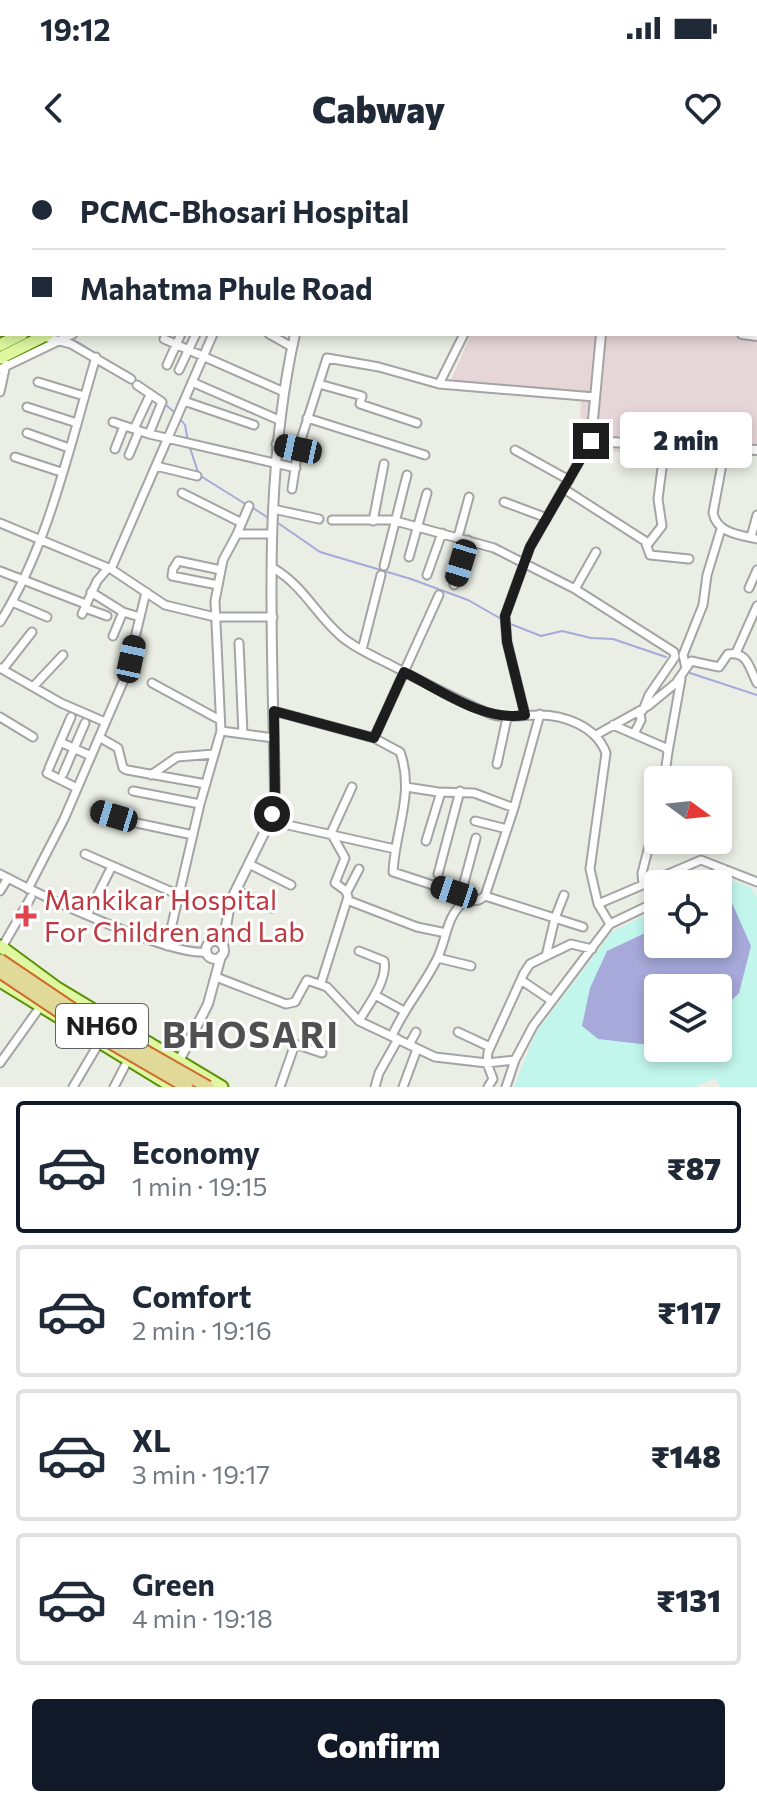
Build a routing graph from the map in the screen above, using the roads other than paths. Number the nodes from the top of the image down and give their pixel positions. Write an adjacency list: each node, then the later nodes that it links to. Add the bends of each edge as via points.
1 (20, 336): 16 (main road)
2 (180, 336): 11 (street)
3 (195, 336): 13 (street)
4 (212, 336): 14 (street)
5 (273, 336): 12 (street)
6 (295, 336): 12 (street)
7 (463, 336): 22 (street)
8 (601, 336): 27 (street)
9 (50, 337): 15 (street); 16 (main road)
10 (164, 339): 11 (street)
11 (176, 345): 13 (street); 17 (street)
12 (292, 347): 24 (street)
13 (188, 350): 14 (street); 18 (street)
14 (203, 356): 20 (street); 24 (street)
15 (96, 357): 25 (street); 26 (street)
16 (2, 359): 23 (street)
17 (167, 365)
18 (179, 370)
19 (38, 382): 26 (street)
20 (192, 382): 28 (street); 31 (street)
21 (319, 384): 22 (street, via 327,358); 30 (street); 34 (street, via 362,396 360,404)
22 (439, 384): 27 (street)
23 (0, 392)
24 (284, 392): 31 (street)
25 (150, 395): 37 (street); 39 (street, via 162,402)
26 (84, 396): 33 (street)
27 (595, 397): 41 (street)
28 (184, 401): 35 (street); 40 (street)
29 (27, 407): 33 (street)
30 (307, 418): 47 (street); 51 (street)
31 (279, 420): 42 (street)
32 (113, 422): 36 (street)
33 (77, 423): 44 (street)
34 (417, 423)
35 (254, 425)
36 (124, 426): 37 (street); 46 (street)
37 (136, 430): 39 (street); 50 (street)
38 (27, 433): 44 (street)
39 (149, 434): 40 (street)
40 (169, 437): 54 (street); 55 (street)
41 (591, 441): 43 (street); 60 (street)
42 (276, 444): 47 (street); 54 (street)
43 (665, 445): 45 (street); 86 (street, via 658,499 662,526)
44 (69, 448): 57 (street)
45 (725, 448): 49 (street); 78 (street, via 713,513)
46 (115, 449)
47 (298, 449): 56 (street)
48 (515, 450): 60 (street)
49 (757, 450)
50 (129, 455)
51 (425, 455)
52 (15, 457): 57 (street)
53 (384, 464): 73 (street)
54 (275, 465): 56 (street); 68 (street)
55 (156, 466): 59 (street); 92 (street)
56 (296, 468): 61 (street)
57 (61, 472): 85 (street)
58 (407, 475): 74 (street)
59 (197, 476)
60 (569, 480): 62 (street)
61 (292, 489)
62 (564, 489): 70 (street); 86 (street)
63 (182, 493): 76 (street)
64 (427, 493): 77 (street)
65 (469, 497): 82 (street)
66 (504, 502): 70 (street)
67 (249, 506): 76 (street)
68 (273, 509): 71 (street); 81 (street)
69 (757, 515): 83 (street)
70 (547, 518): 90 (street)
71 (319, 519)
72 (332, 520): 73 (street)
73 (373, 521): 74 (street)
74 (396, 521): 77 (street); 91 (street)
75 (0, 523): 85 (street)
76 (242, 523): 80 (street)
77 (418, 526): 79 (street); 88 (street)
78 (721, 529): 83 (street); 126 (street, via 703,605 683,655)
79 (442, 533): 82 (street); 98 (street)
80 (237, 534): 81 (street); 94 (street)
81 (272, 534): 93 (street)
82 (458, 537): 84 (street)
83 (754, 538)
84 (468, 540): 90 (street); 101 (street)
85 (40, 541): 92 (street); 99 (street)
86 (648, 544): 89 (street, via 653,557)
87 (596, 552): 103 (street)
88 (409, 557)
89 (689, 559)
90 (524, 562): 103 (street); 135 (street, via 505,629)
91 (384, 566)
92 (110, 568): 104 (street); 105 (street)
93 (273, 568): 116 (street); 122 (street, via 292,579 335,630)
94 (221, 570): 100 (street); 100 (street, via 178,561 172,576)
95 (757, 570): 102 (street)
96 (0, 571): 99 (street)
97 (381, 575): 122 (street)
98 (427, 575)
99 (22, 580): 107 (street); 110 (street)
100 (218, 585): 115 (street)
101 (454, 585)
102 (749, 588)
103 (575, 589): 133 (street, via 674,652)
104 (91, 592): 108 (street); 110 (street)
105 (146, 592): 114 (street); 115 (street, via 165,605)
106 (439, 595): 127 (street)
107 (12, 602): 113 (street); 117 (street)
108 (111, 605): 111 (street); 112 (street)
109 (757, 606): 123 (street)
110 (83, 608): 112 (street)
111 (123, 612): 114 (street); 120 (street)
112 (107, 616): 118 (street)
113 (47, 617)
114 (140, 617): 140 (street, via 131,659)
115 (215, 617): 116 (street); 139 (street)
116 (273, 617): 132 (street)
117 (0, 622)
118 (102, 626)
119 (32, 632): 125 (street)
120 (113, 636)
121 (239, 643): 144 (street)
122 (362, 650): 127 (street)
123 (736, 653): 126 (street, via 728,654 719,667 694,660); 130 (street, via 748,660)
124 (63, 655): 131 (street)
125 (2, 668): 131 (street)
126 (686, 668): 128 (street)
127 (404, 672): 138 (street); 150 (street)
128 (682, 677): 133 (street); 153 (street)
129 (152, 683): 139 (street)
130 (757, 683)
131 (33, 687): 140 (street)
132 (274, 711): 149 (street); 150 (street)
133 (641, 711): 142 (street); 145 (street)
134 (540, 714): 135 (street); 146 (street); 168 (street)
135 (525, 715): 138 (street)
136 (0, 717): 147 (street)
137 (71, 717): 151 (street)
138 (507, 718): 156 (street)
139 (220, 720): 143 (street)
140 (105, 722): 148 (street)
141 (85, 723): 152 (street)
142 (613, 725): 145 (street); 146 (street)
143 (221, 731): 144 (street); 154 (street)
144 (243, 734): 149 (street)
145 (634, 734): 153 (street)
146 (596, 735): 197 (street, via 606,753 590,869)
147 (33, 737)
148 (99, 737): 155 (street); 159 (street, via 118,748 123,768)
149 (274, 738): 170 (street)
150 (374, 738): 162 (street, via 400,752)
151 (60, 742): 152 (street); 163 (street, via 48,771)
152 (74, 749): 155 (street); 158 (street)
153 (668, 752): 157 (street)
154 (214, 754): 159 (street, via 177,757); 160 (street)
155 (91, 756): 163 (street)
156 (497, 764)
157 (666, 766)
158 (63, 774)
159 (151, 775): 160 (street)
160 (206, 784): 167 (street)
161 (352, 787): 173 (street)
162 (406, 787): 166 (street); 177 (street)
163 (77, 788): 191 (street)
164 (133, 791): 167 (street)
165 (460, 791): 166 (street); 168 (street); 184 (street)
166 (441, 792): 176 (street)
167 (200, 804): 174 (street)
168 (514, 808): 172 (street)
169 (95, 810): 174 (street)
170 (270, 821): 173 (street); 180 (street)
171 (475, 821): 172 (street)
172 (507, 829): 195 (street)
173 (331, 833): 177 (street); 194 (street, via 345,858 335,883)
174 (193, 835): 192 (street)
175 (476, 838): 196 (street, via 462,890)
176 (426, 841)
177 (395, 849): 196 (street, via 393,872 454,892)
178 (85, 854): 181 (street)
179 (647, 854): 188 (street)
180 (249, 864): 187 (street); 189 (street)
181 (112, 866): 192 (street); 200 (street)
182 (359, 869): 194 (street)
183 (724, 869): 186 (street); 188 (street, via 701,860)
184 (438, 874)
185 (4, 876): 190 (street); 191 (street)
186 (757, 882)
187 (291, 885)
188 (643, 885): 197 (street)
189 (236, 890): 198 (street); 206 (street)
190 (0, 891)
191 (29, 893): 200 (street); 208 (street)
192 (179, 895): 205 (street)
193 (564, 895): 201 (street)
194 (347, 896): 204 (street, via 417,927); 219 (street)
195 (485, 896): 196 (street); 201 (street)
196 (464, 902): 204 (street)
197 (598, 904): 202 (street)
198 (272, 908)
199 (644, 908): 202 (street)
200 (88, 914): 205 (street)
201 (555, 918): 203 (street); 212 (street)
202 (610, 924): 207 (street)
203 (583, 927)
204 (446, 933): 213 (street)
205 (167, 946): 210 (street, via 193,954)
206 (223, 946): 210 (street, via 212,942); 211 (street)
207 (592, 949): 212 (street, via 571,944); 221 (street)
208 (0, 951): 235 (main road); 243 (highway, NH60, bridge, via 80,1014)
209 (359, 951): 220 (street, via 385,963)
210 (207, 952): 211 (street, via 213,958)
211 (221, 956): 216 (street)
212 (546, 956): 217 (street, via 530,964)
213 (438, 958): 214 (street); 223 (street)
214 (471, 966)
215 (0, 972): 242 (highway, NH60, bridge)
216 (216, 977): 219 (street, via 286,1004 295,1002 305,981); 235 (street)
217 (521, 980): 221 (street); 230 (street)
218 (0, 981): 222 (main road)
219 (321, 983): 224 (street)
220 (375, 995): 223 (street); 224 (street)
221 (552, 1001): 233 (street)
222 (40, 1007): 228 (main road); 234 (street)
223 (404, 1011): 227 (street)
224 (359, 1021): 227 (street)
225 (416, 1032): 229 (street)
226 (458, 1032): 230 (street)
227 (395, 1038): 229 (street); 246 (street)
228 (99, 1043): 232 (main road); 240 (street)
229 (413, 1047): 236 (street, via 447,1061); 247 (street)
230 (490, 1047): 236 (street)
231 (322, 1053): 245 (street, via 295,1044)
232 (128, 1060): 237 (main road); 241 (street)
233 (515, 1060): 236 (street); 239 (street)
234 (0, 1063)
235 (179, 1063): 237 (street); 244 (main road)
236 (487, 1063): 238 (street, via 493,1075)
237 (167, 1085)
238 (490, 1086): 239 (street)
239 (506, 1086)
240 (73, 1087)
241 (114, 1087)
242 (187, 1087)
243 (208, 1087)
244 (222, 1087)
245 (280, 1087)
246 (375, 1087)
247 (403, 1087)

